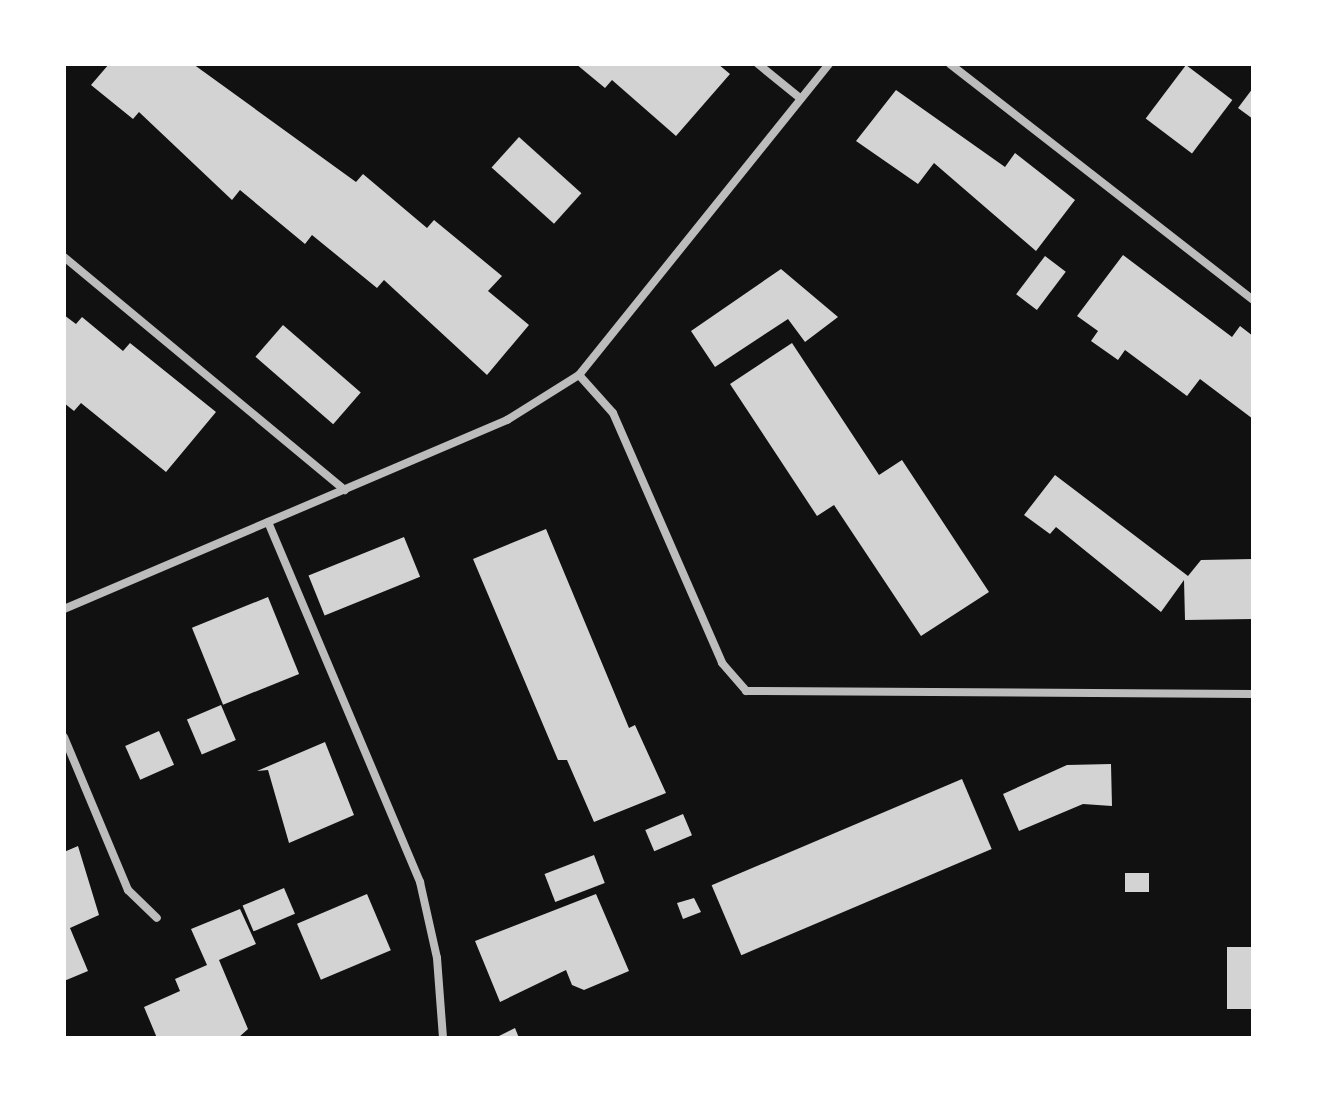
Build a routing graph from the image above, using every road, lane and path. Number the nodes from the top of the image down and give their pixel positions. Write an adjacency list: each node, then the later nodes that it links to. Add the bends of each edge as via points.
1 (758, 64): 4 (street)
2 (829, 64): 4 (street)
3 (950, 64): 6 (street)
4 (801, 99): 7 (street)
5 (64, 257): 8 (street)
6 (1253, 300)
7 (579, 375): 8 (street, via 507,420); 11 (street, via 613,413 722,663 746,691)
8 (345, 490): 9 (street)
9 (268, 522): 10 (street); 14 (street, via 420,882 437,958)
10 (64, 609)
11 (1253, 694)
12 (64, 737): 13 (street, via 128,890)
13 (157, 918)
14 (443, 1038)

